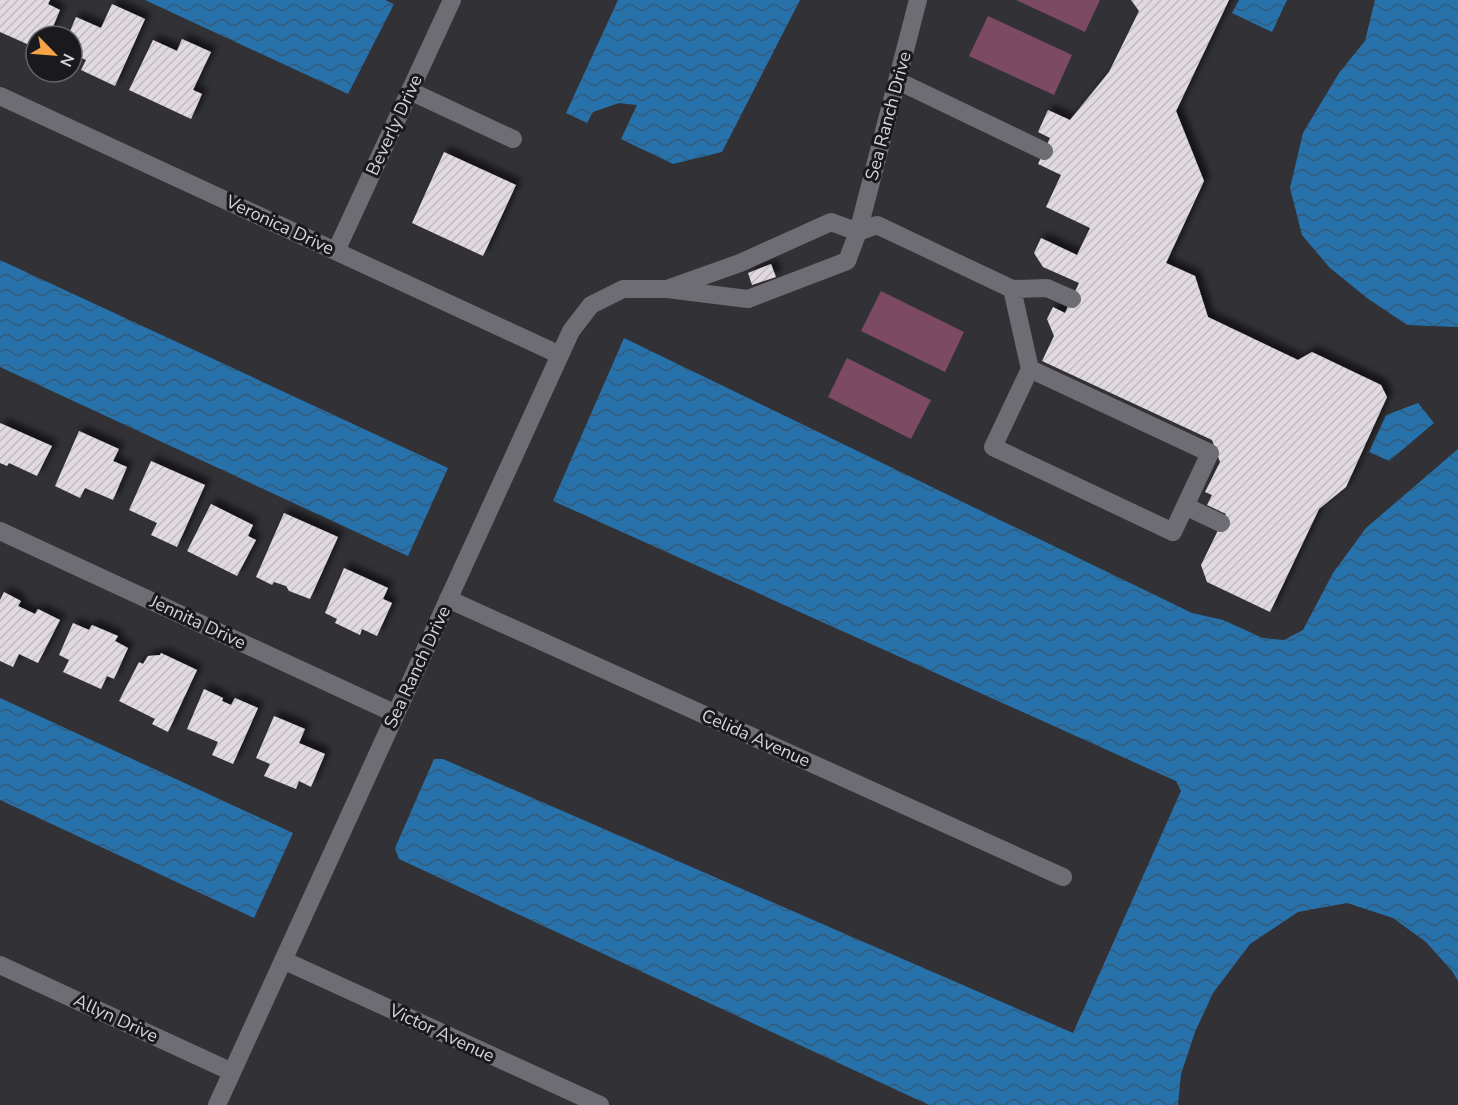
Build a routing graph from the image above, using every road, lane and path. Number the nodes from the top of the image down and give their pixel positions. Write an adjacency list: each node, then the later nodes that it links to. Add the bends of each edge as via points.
1 (452, 0): 4 (street, Beverly Drive)
2 (918, 0): 3 (street, Sea Ranch Drive)
3 (897, 81): 7 (street); 8 (street, Sea Ranch Drive)
4 (410, 91): 6 (street); 9 (street, Beverly Drive)
5 (0, 96): 9 (street, Veronica Drive)
6 (513, 138)
7 (1044, 151)
8 (858, 232): 10 (street, Sea Ranch Drive, via 831,222 740,263); 10 (street, Sea Ranch Drive, via 847,261 748,299); 11 (street, via 877,225)
9 (336, 251): 13 (street, Veronica Drive)
10 (667, 289): 13 (street, Sea Ranch Drive, via 623,289 591,305 571,331)
11 (1012, 289): 12 (street, via 1047,288); 14 (street)
12 (1072, 299)
13 (560, 355): 18 (street, Sea Ranch Drive)
14 (1030, 369): 15 (street, via 1210,453); 15 (street, via 993,447 1173,532)
15 (1185, 506): 16 (street)
16 (1221, 523)
17 (0, 531): 19 (street, Jennita Drive)
18 (448, 599): 19 (street, Sea Ranch Drive); 20 (street, Celida Avenue)
19 (396, 714): 21 (street, Sea Ranch Drive)
20 (1064, 877)
21 (283, 960): 23 (street, Sea Ranch Drive); 25 (street, Victor Avenue)
22 (0, 965): 23 (street, Allyn Drive)
23 (232, 1072): 24 (street, Sea Ranch Drive)
24 (217, 1105)
25 (600, 1105)

